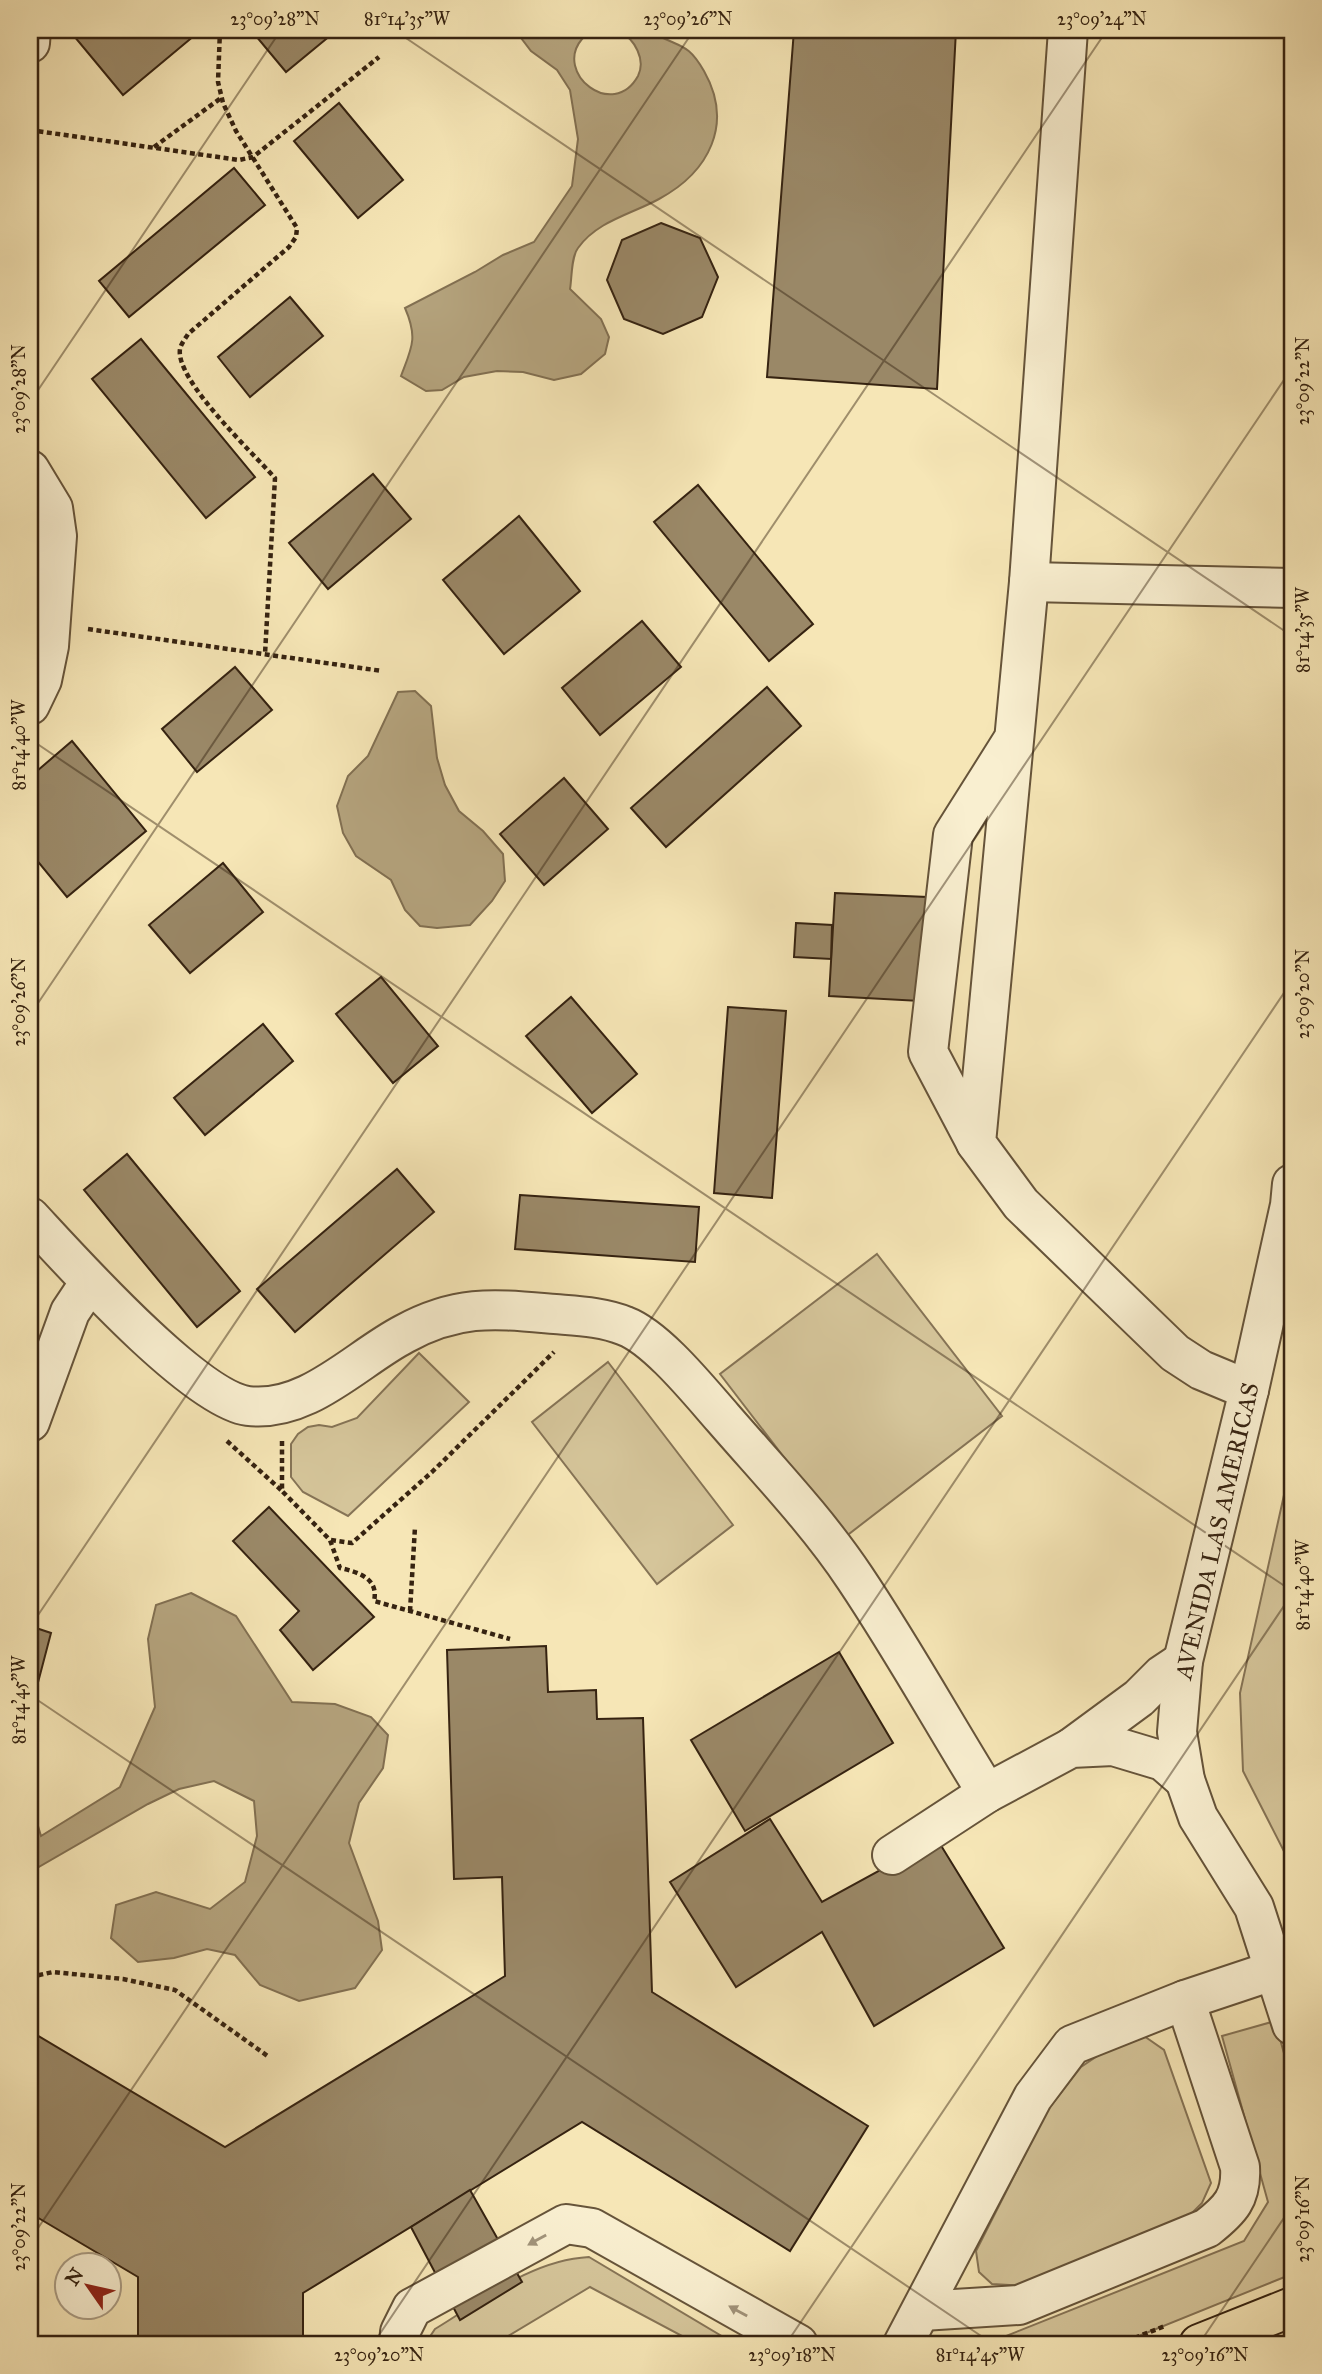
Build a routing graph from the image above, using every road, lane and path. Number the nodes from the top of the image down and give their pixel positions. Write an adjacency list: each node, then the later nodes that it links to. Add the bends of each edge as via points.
1 (31, 30): 4 (street)
2 (220, 30): 6 (path)
3 (1068, 30): 11 (street)
4 (30, 43)
5 (379, 57): 9 (path)
6 (221, 97): 8 (path); 9 (path)
7 (30, 130): 8 (path)
8 (153, 147): 9 (path, via 239,160)
9 (253, 157): 14 (path, via 297,228 296,237 188,334 180,348 192,387 275,478)
10 (30, 470): 13 (street, via 53,508 57,536)
11 (1029, 582): 12 (street); 17 (street)
12 (1292, 588)
13 (50, 623): 14 (path); 16 (street, via 42,680)
14 (265, 654): 15 (path)
15 (382, 671)
16 (30, 705)
17 (1014, 739): 18 (street); 18 (street, via 953,835 928,1052)
18 (976, 1143): 23 (street, via 1021,1203 1175,1353 1201,1370)
19 (1292, 1184): 23 (street, AVENIDA LAS AMERICAS)
20 (30, 1217): 21 (street)
21 (90, 1282): 24 (street, via 187,1372 220,1395 247,1406 283,1403); 25 (street, via 70,1312)
22 (590, 1317): 24 (street, via 486,1308 435,1318); 29 (path, via 432,1472 352,1543); 35 (street, via 627,1326 657,1347 817,1528 855,1577)
23 (1249, 1390): 32 (street, AVENIDA LAS AMERICAS)
24 (306, 1395): 27 (path, via 301,1414 282,1437)
25 (30, 1422)
26 (227, 1441): 27 (path)
27 (282, 1491): 29 (path)
28 (415, 1527): 30 (path)
29 (330, 1540): 30 (path, via 340,1568 370,1580 376,1592 374,1601)
30 (410, 1611): 31 (path)
31 (510, 1639)
32 (1183, 1661): 33 (street); 34 (street, AVENIDA LAS AMERICAS, via 1178,1732)
33 (1071, 1748): 34 (street, via 1113,1746 1163,1761); 35 (street)
34 (1185, 1780): 37 (street, AVENIDA LAS AMERICAS, via 1198,1817 1254,1907)
35 (987, 1793): 36 (street)
36 (892, 1856)
37 (1275, 1970): 39 (street); 40 (street, AVENIDA LAS AMERICAS)
38 (30, 1977): 41 (path, via 53,1972 175,1990)
39 (1185, 2000): 43 (street, via 1072,2045 1033,2097); 43 (street, via 1240,2167 1237,2197 1225,2214 1207,2228 1019,2305)
40 (1292, 2025)
41 (269, 2056)
42 (1292, 2307): 47 (main road)
43 (922, 2311): 46 (street)
44 (399, 2344): 45 (street, one-way to 44, via 592,2228 566,2224 412,2308)
45 (798, 2344)
46 (903, 2344)
47 (1199, 2344)

